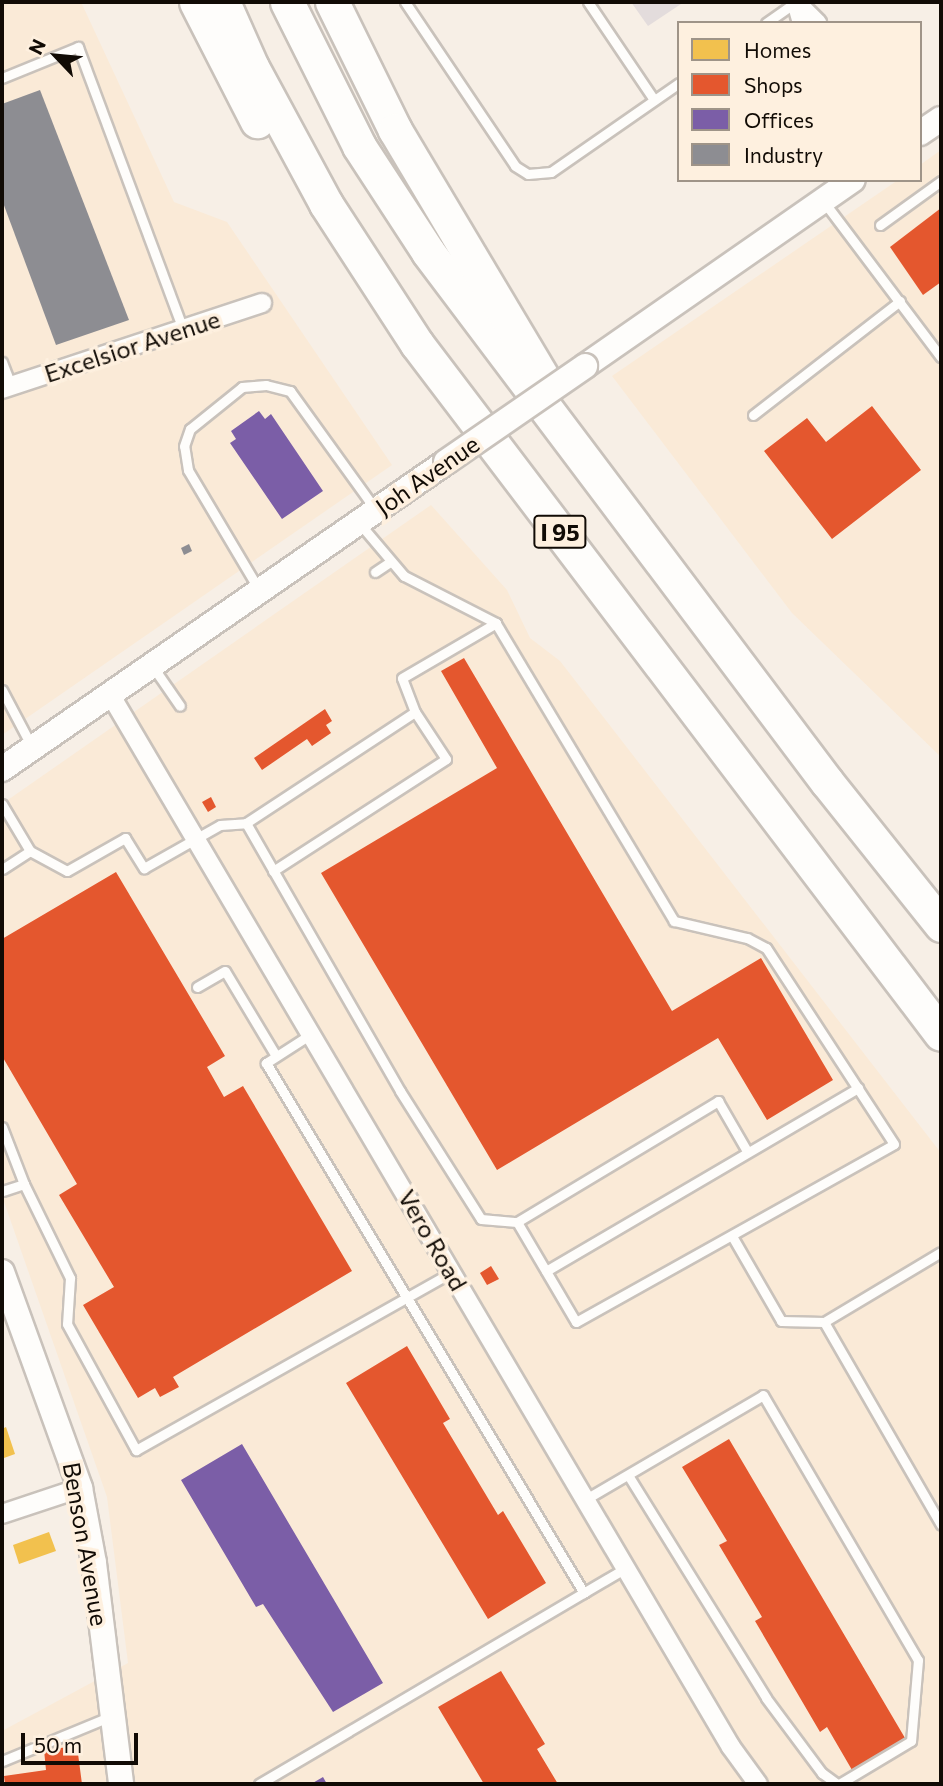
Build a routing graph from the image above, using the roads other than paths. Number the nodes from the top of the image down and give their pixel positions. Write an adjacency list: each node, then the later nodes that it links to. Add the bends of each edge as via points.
1 (196, 2): 27 (highway, via 232,78 339,248 406,341)
2 (223, 2): 27 (highway, I 95, via 278,117 348,241 417,344)
3 (287, 2): 29 (highway, I 95, via 359,146 400,212)
4 (334, 2): 29 (highway, via 395,130)
5 (405, 2): 13 (lane, via 521,171 551,172)
6 (588, 2): 13 (lane)
7 (796, 2): 8 (lane); 9 (street); 10 (street)
8 (769, 21)
9 (801, 21)
10 (815, 21)
11 (2, 78): 22 (lane, via 78,47)
12 (677, 84): 13 (lane)
13 (654, 100)
14 (941, 119): 15 (street)
15 (922, 132)
16 (941, 181): 19 (lane)
17 (850, 182): 18 (street, Joh Avenue)
18 (823, 201): 20 (lane); 28 (street, Joh Avenue, bridge)
19 (880, 225)
20 (900, 300): 23 (lane); 26 (lane)
21 (262, 303): 22 (street, Excelsior Avenue)
22 (183, 329): 25 (street, Excelsior Avenue)
23 (941, 357)
24 (2, 362): 25 (lane)
25 (6, 387)
26 (753, 415)
27 (516, 475): 50 (highway, I 95)
28 (368, 517): 30 (lane); 32 (street, Joh Avenue); 32 (lane, via 290,391 265,385 242,387 190,429 184,446 188,470)
29 (640, 536): 47 (highway, I 95)
30 (390, 562): 31 (lane); 33 (lane, via 404,576)
31 (375, 572)
32 (260, 591): 34 (street, Joh Avenue)
33 (496, 623): 38 (lane, via 402,678); 52 (lane, via 674,921 766,948)
34 (152, 665): 36 (street, Joh Avenue); 37 (lane)
35 (2, 690): 39 (lane)
36 (110, 694): 39 (street, Joh Avenue); 43 (street, Vero Road)
37 (180, 706)
38 (415, 712): 42 (lane); 46 (lane, via 446,759)
39 (33, 748): 40 (street, Joh Avenue)
40 (2, 769)
41 (2, 804): 44 (lane)
42 (246, 823): 43 (lane, via 220,825); 46 (lane)
43 (196, 838): 44 (lane, via 144,868 125,838 67,871); 49 (street, Vero Road)
44 (30, 851): 45 (lane)
45 (2, 869)
46 (273, 872): 57 (lane, via 400,1091 481,1219)
47 (941, 925)
48 (197, 987): 51 (lane, via 225,971)
49 (312, 1034): 51 (lane); 61 (street, Vero Road)
50 (941, 1034)
51 (276, 1056): 63 (lane, via 266,1063)
52 (858, 1088): 54 (lane); 58 (lane, via 894,1143)
53 (2, 1127): 55 (lane)
54 (747, 1151): 57 (lane, via 718,1101); 60 (lane)
55 (24, 1184): 56 (lane); 63 (lane, via 70,1278 67,1324 136,1450)
56 (2, 1191)
57 (517, 1222): 60 (lane)
58 (732, 1236): 60 (lane, via 576,1322); 64 (lane, via 781,1321)
59 (941, 1252): 64 (lane)
60 (546, 1271)
61 (452, 1272): 63 (lane); 67 (street, Vero Road)
62 (2, 1274): 66 (street, Benson Avenue)
63 (408, 1297): 71 (lane)
64 (824, 1322): 69 (lane)
65 (628, 1475): 67 (lane); 77 (lane, via 766,1699 822,1773); 77 (lane, via 763,1395 918,1660 911,1741)
66 (80, 1488): 68 (street); 72 (street, Benson Avenue)
67 (586, 1499): 70 (street, Vero Road)
68 (2, 1514)
69 (941, 1525)
70 (626, 1568): 71 (lane); 76 (street, Vero Road, via 731,1747)
71 (584, 1593): 75 (lane)
72 (112, 1716): 73 (lane); 74 (street, Benson Avenue)
73 (2, 1761)
74 (121, 1784)
75 (259, 1784)
76 (758, 1784)
77 (838, 1784)

